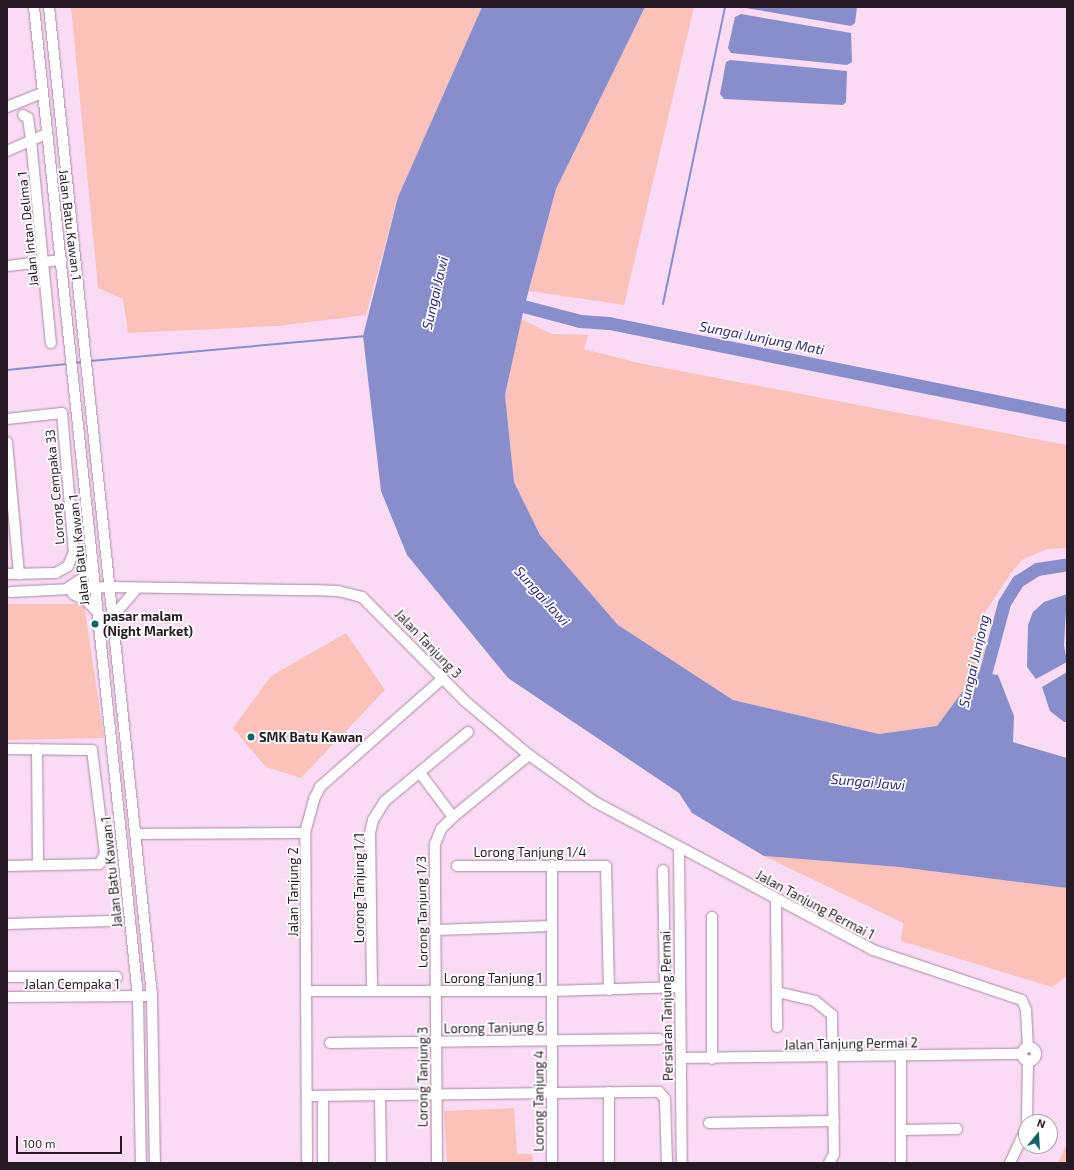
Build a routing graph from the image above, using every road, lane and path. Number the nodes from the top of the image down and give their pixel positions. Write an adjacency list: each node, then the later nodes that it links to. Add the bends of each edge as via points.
1 (34, 7): 3 (street, Jalan Batu Kawan 1)
2 (49, 7): 19 (street, Jalan Batu Kawan 1)
3 (42, 93): 4 (street); 6 (street, Jalan Batu Kawan 1)
4 (7, 108)
5 (23, 115): 7 (street, Jalan Intan Delima 1, via 28,118)
6 (46, 134): 7 (street); 9 (street, Jalan Batu Kawan 1)
7 (31, 140): 8 (street); 10 (street, Jalan Intan Delima 1)
8 (7, 151)
9 (62, 260): 10 (street); 16 (street, Jalan Batu Kawan 1)
10 (45, 262): 11 (street); 12 (street, Jalan Intan Delima 1)
11 (7, 266)
12 (51, 343)
13 (7, 419): 18 (street, Lorong Cempaka 33, via 62,413 74,552 68,566 56,573)
14 (7, 442): 15 (street)
15 (10, 518): 18 (street)
16 (92, 557): 22 (street, via 83,578); 23 (street, Jalan Batu Kawan 1)
17 (7, 574): 18 (street, Lorong Cempaka 33)
18 (19, 574)
19 (109, 574): 20 (street, Jalan Batu Kawan 1); 21 (street)
20 (112, 590): 21 (street, Jalan Tanjung 3); 23 (street, Jalan Tanjung 3); 26 (street, Jalan Batu Kawan 1)
21 (133, 590): 26 (street); 27 (street, Jalan Tanjung 3, via 351,593 372,604)
22 (69, 591): 23 (street, Jalan Tanjung 3); 24 (street, Jalan Tanjung 3); 25 (street, via 87,601)
23 (96, 591): 25 (street, Jalan Batu Kawan 1)
24 (9, 592)
25 (98, 612): 60 (street, Jalan Batu Kawan 1)
26 (113, 616): 35 (street, Jalan Batu Kawan 1)
27 (443, 678): 31 (street, Jalan Tanjung 3); 34 (street, Jalan Tanjung 2, via 320,787)
28 (468, 732): 32 (street, Lorong Tanjung 1/1)
29 (37, 749): 30 (street); 37 (street); 37 (street, Jalan Batu Kawan 1, via 88,748 95,758 104,860 99,864)
30 (7, 750)
31 (529, 755): 33 (street, Lorong Tanjung 1/3); 36 (street, Jalan Tanjung 3, via 594,802)
32 (420, 773): 33 (street); 55 (street, Lorong Tanjung 1/1, via 385,801 378,810 370,833)
33 (453, 817): 47 (street, Lorong Tanjung 1/3, via 441,829 435,844)
34 (305, 833): 35 (street); 54 (street, Jalan Tanjung 2)
35 (136, 834): 58 (street, Jalan Batu Kawan 1)
36 (679, 849): 42 (street, Jalan Tanjung Permai 1); 51 (street, Persiaran Tanjung Permai)
37 (38, 865): 39 (street)
38 (552, 865): 40 (street, Lorong Tanjung 1/4); 46 (street, Lorong Tanjung 4); 53 (street, Lorong Tanjung 1/4, via 603,865 608,870)
39 (7, 866)
40 (457, 866)
41 (663, 870): 50 (street)
42 (776, 901): 57 (street); 66 (street, Jalan Tanjung Permai 1, via 873,950 1011,996 1025,1004)
43 (712, 917): 69 (street)
44 (111, 921): 45 (street)
45 (7, 924)
46 (552, 926): 47 (street); 56 (street, Lorong Tanjung 4)
47 (435, 930): 52 (street, Lorong Tanjung 1/3)
48 (7, 977): 49 (street)
49 (117, 977)
50 (665, 987): 51 (street, Lorong Tanjung 1); 53 (street, Lorong Tanjung 1)
51 (680, 987): 68 (street, Persiaran Tanjung Permai)
52 (436, 990): 55 (street, Lorong Tanjung 1); 56 (street, Lorong Tanjung 1); 64 (street, Lorong Tanjung 3)
53 (608, 990): 56 (street, Lorong Tanjung 1)
54 (306, 991): 55 (street, Lorong Tanjung 1); 75 (street, Jalan Tanjung 2)
55 (372, 991)
56 (552, 992): 63 (street, Lorong Tanjung 4)
57 (777, 992): 61 (street); 70 (street, via 803,996 827,1008 834,1025)
58 (152, 996): 60 (street, Jalan Cempaka 1); 84 (street, Jalan Batu Kawan 1)
59 (7, 997): 60 (street, Jalan Cempaka 1)
60 (138, 997): 83 (street, Jalan Batu Kawan 1)
61 (778, 1027)
62 (659, 1039): 63 (street, Lorong Tanjung 6)
63 (552, 1040): 64 (street, Lorong Tanjung 6); 72 (street, Lorong Tanjung 4)
64 (436, 1042): 65 (street, Lorong Tanjung 6); 73 (street, Lorong Tanjung 3)
65 (330, 1043)
66 (1026, 1054): 67 (street, Jalan Tanjung Permai 2); 77 (street)
67 (901, 1056): 70 (street, Jalan Tanjung Permai 2); 81 (street)
68 (681, 1058): 69 (street, Jalan Tanjung Permai 2); 92 (street, Persiaran Tanjung Permai)
69 (712, 1058): 70 (street, Jalan Tanjung Permai 2)
70 (835, 1058): 78 (street)
71 (609, 1092): 72 (street); 90 (street); 91 (street, via 659,1092 665,1099)
72 (552, 1093): 73 (street); 89 (street, Lorong Tanjung 4)
73 (436, 1094): 74 (street); 88 (street, Lorong Tanjung 3)
74 (380, 1095): 76 (street); 87 (street)
75 (306, 1096): 76 (street); 85 (street, Jalan Tanjung 2)
76 (323, 1096): 86 (street)
77 (1027, 1114)
78 (834, 1121): 79 (street); 93 (street, via 834,1154)
79 (709, 1123)
80 (957, 1129): 81 (street)
81 (900, 1130): 94 (street)
82 (1018, 1146): 95 (street)
83 (142, 1163)
84 (154, 1163)
85 (307, 1163)
86 (323, 1163)
87 (381, 1163)
88 (437, 1163)
89 (552, 1163)
90 (609, 1163)
91 (667, 1163)
92 (682, 1163)
93 (829, 1163)
94 (901, 1163)
95 (1010, 1163)

